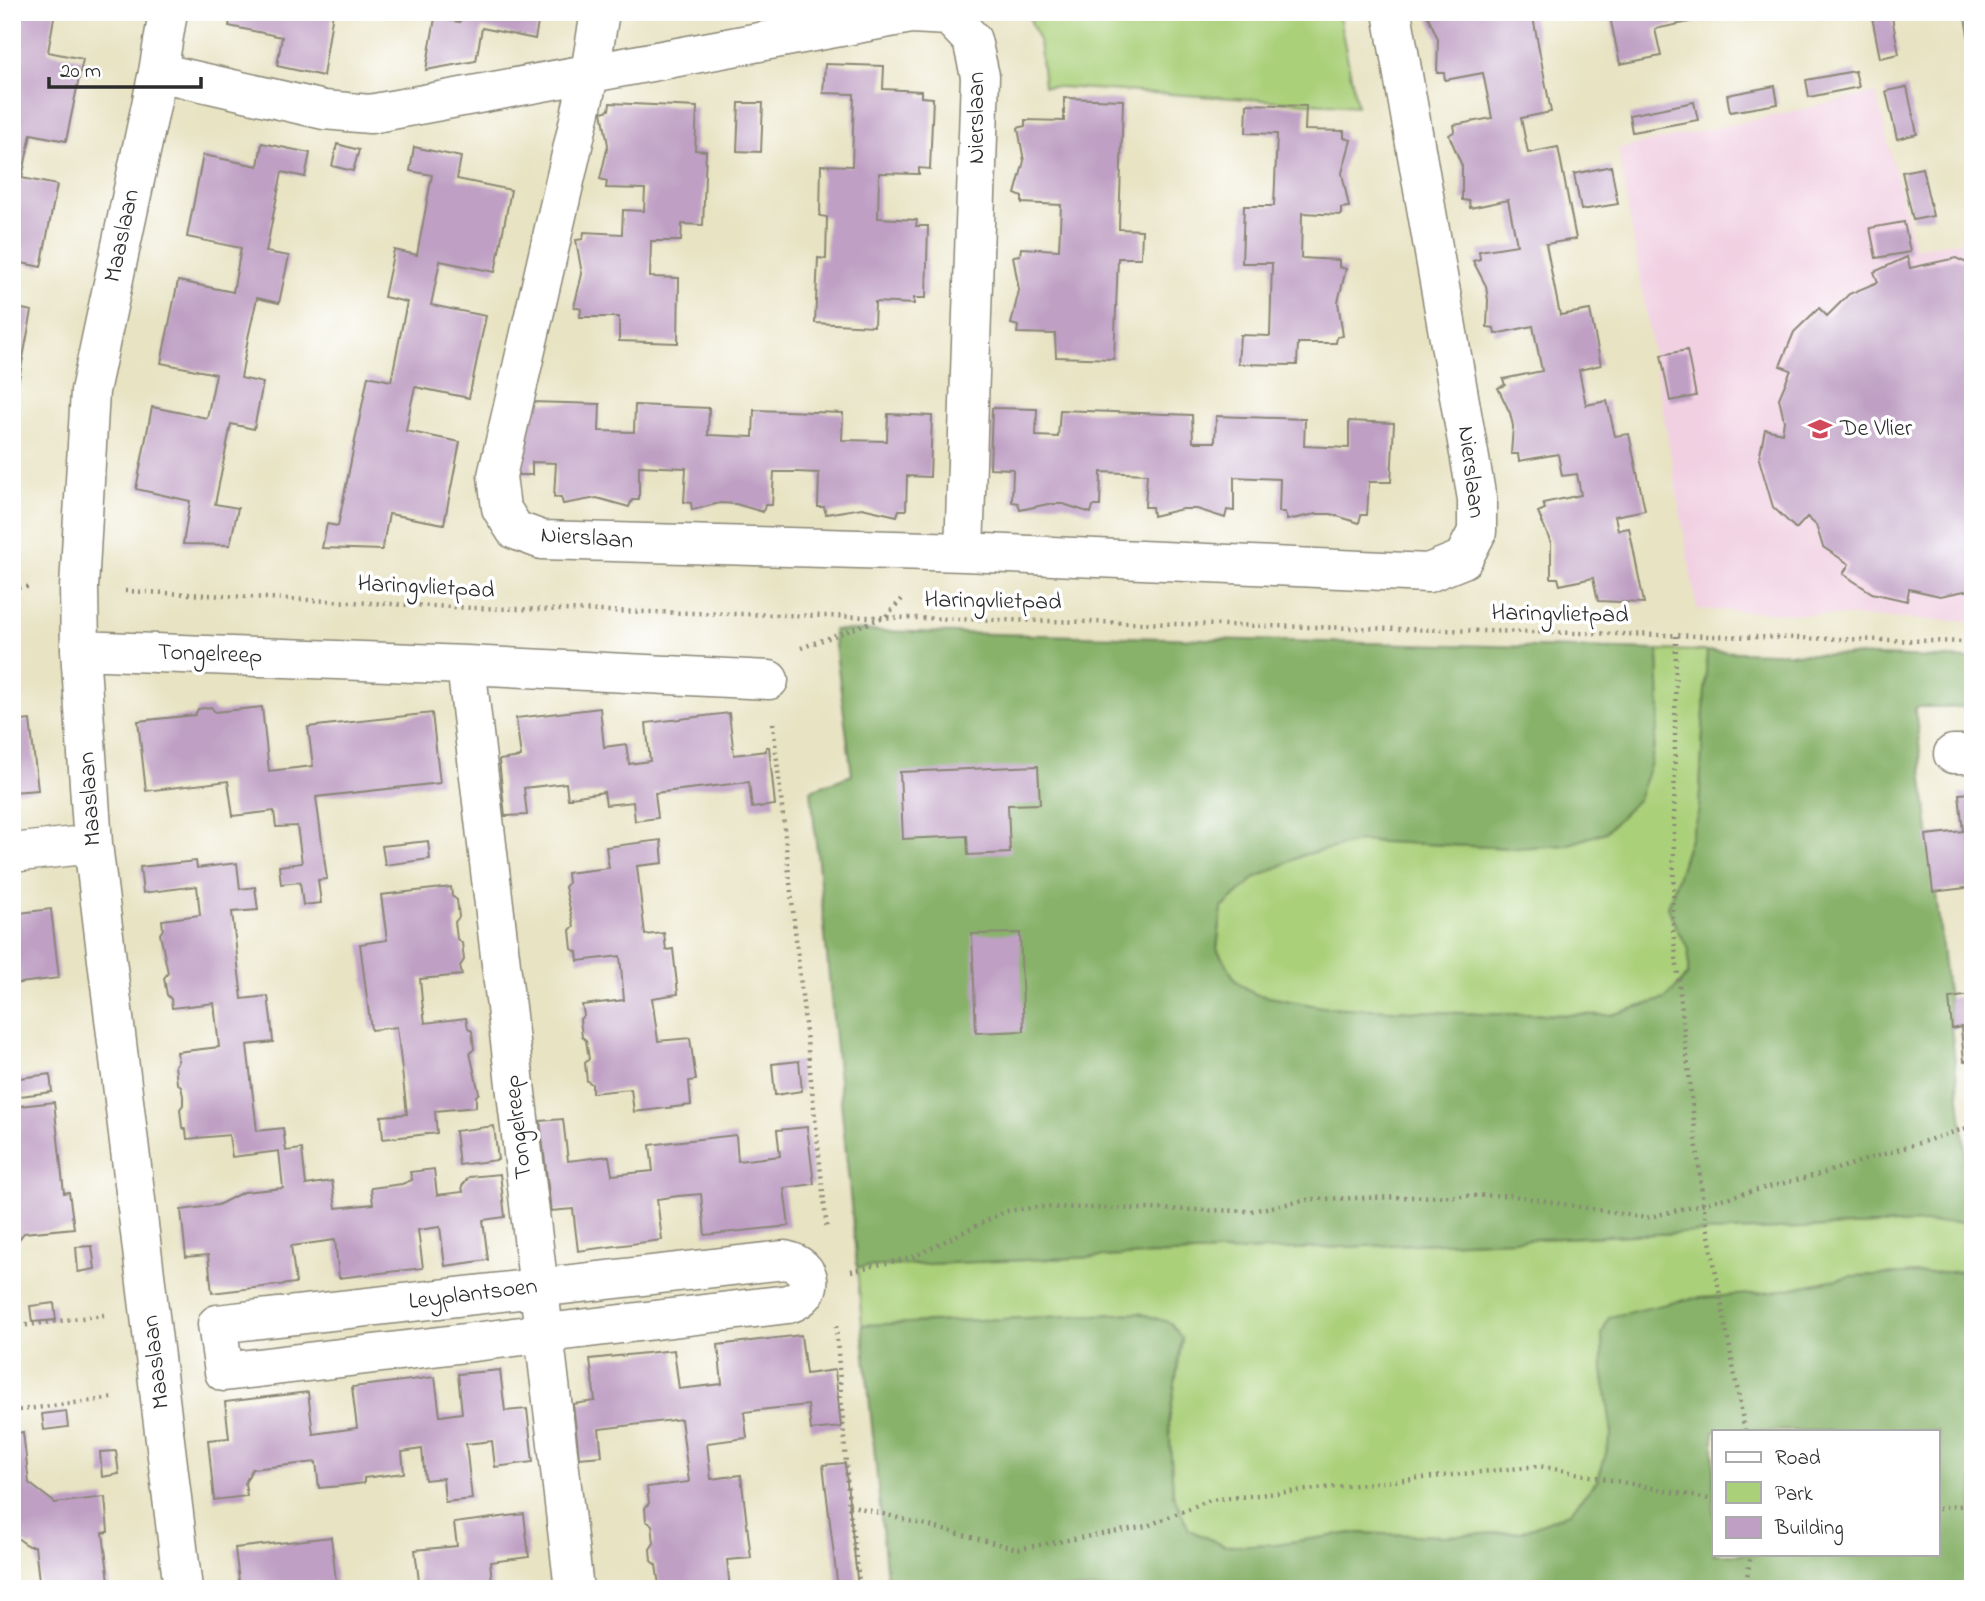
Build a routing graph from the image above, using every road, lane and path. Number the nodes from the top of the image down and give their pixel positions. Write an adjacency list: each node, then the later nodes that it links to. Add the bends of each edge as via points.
1 (168, 12): 4 (street, Maaslaan)
2 (600, 12): 5 (street, Nierslaan)
3 (1392, 12): 6 (street, Nierslaan, via 1477,499 1477,532 1463,559 1428,573)
4 (158, 72): 5 (street, Nierslaan, via 324,110 370,114); 8 (street, Maaslaan, via 90,391)
5 (590, 72): 6 (street, Nierslaan, via 497,476 501,508 515,530 542,540); 6 (street, Nierslaan, via 911,15 949,16 972,40 980,76)
6 (950, 551): 9 (path)
7 (12, 587): 8 (path, Haringvlietpad)
8 (79, 588): 9 (path, Haringvlietpad, via 473,608); 12 (street, Maaslaan)
9 (885, 617): 10 (path, Haringvlietpad); 14 (path, via 767,660)
10 (1676, 636): 11 (path, Haringvlietpad); 18 (path, via 1673,929)
11 (1973, 642)
12 (80, 650): 13 (street, Tongelreep); 15 (street, Maaslaan)
13 (466, 664): 14 (street, Tongelreep); 21 (street, Tongelreep)
14 (769, 680): 19 (path)
15 (93, 844): 16 (street); 22 (street, Maaslaan)
16 (12, 853)
17 (1973, 1126): 18 (path)
18 (1703, 1203): 20 (path, via 1646,1218 1509,1195 1312,1199 1251,1211 1037,1207 1006,1211 913,1257); 28 (path)
19 (828, 1233)
20 (845, 1272)
21 (538, 1287): 25 (street, Tongelreep); 25 (street, Leyplantsoen, via 785,1260 796,1262 808,1281 799,1301 788,1304); 25 (street, Leyplantsoen, via 217,1324 224,1372)
22 (150, 1309): 24 (path); 26 (street, Maaslaan)
23 (835, 1315): 31 (path)
24 (12, 1327)
25 (544, 1332): 35 (street, Tongelreep)
26 (160, 1392): 27 (path); 34 (street, Maaslaan)
27 (12, 1411)
28 (1745, 1430)
29 (1712, 1500): 31 (path, via 1539,1466 1210,1500 1147,1526 1017,1549)
30 (1973, 1504): 32 (path)
31 (849, 1505): 36 (path)
32 (1940, 1509)
33 (1751, 1556): 37 (path)
34 (183, 1589)
35 (574, 1589)
36 (860, 1589)
37 (1745, 1589)

